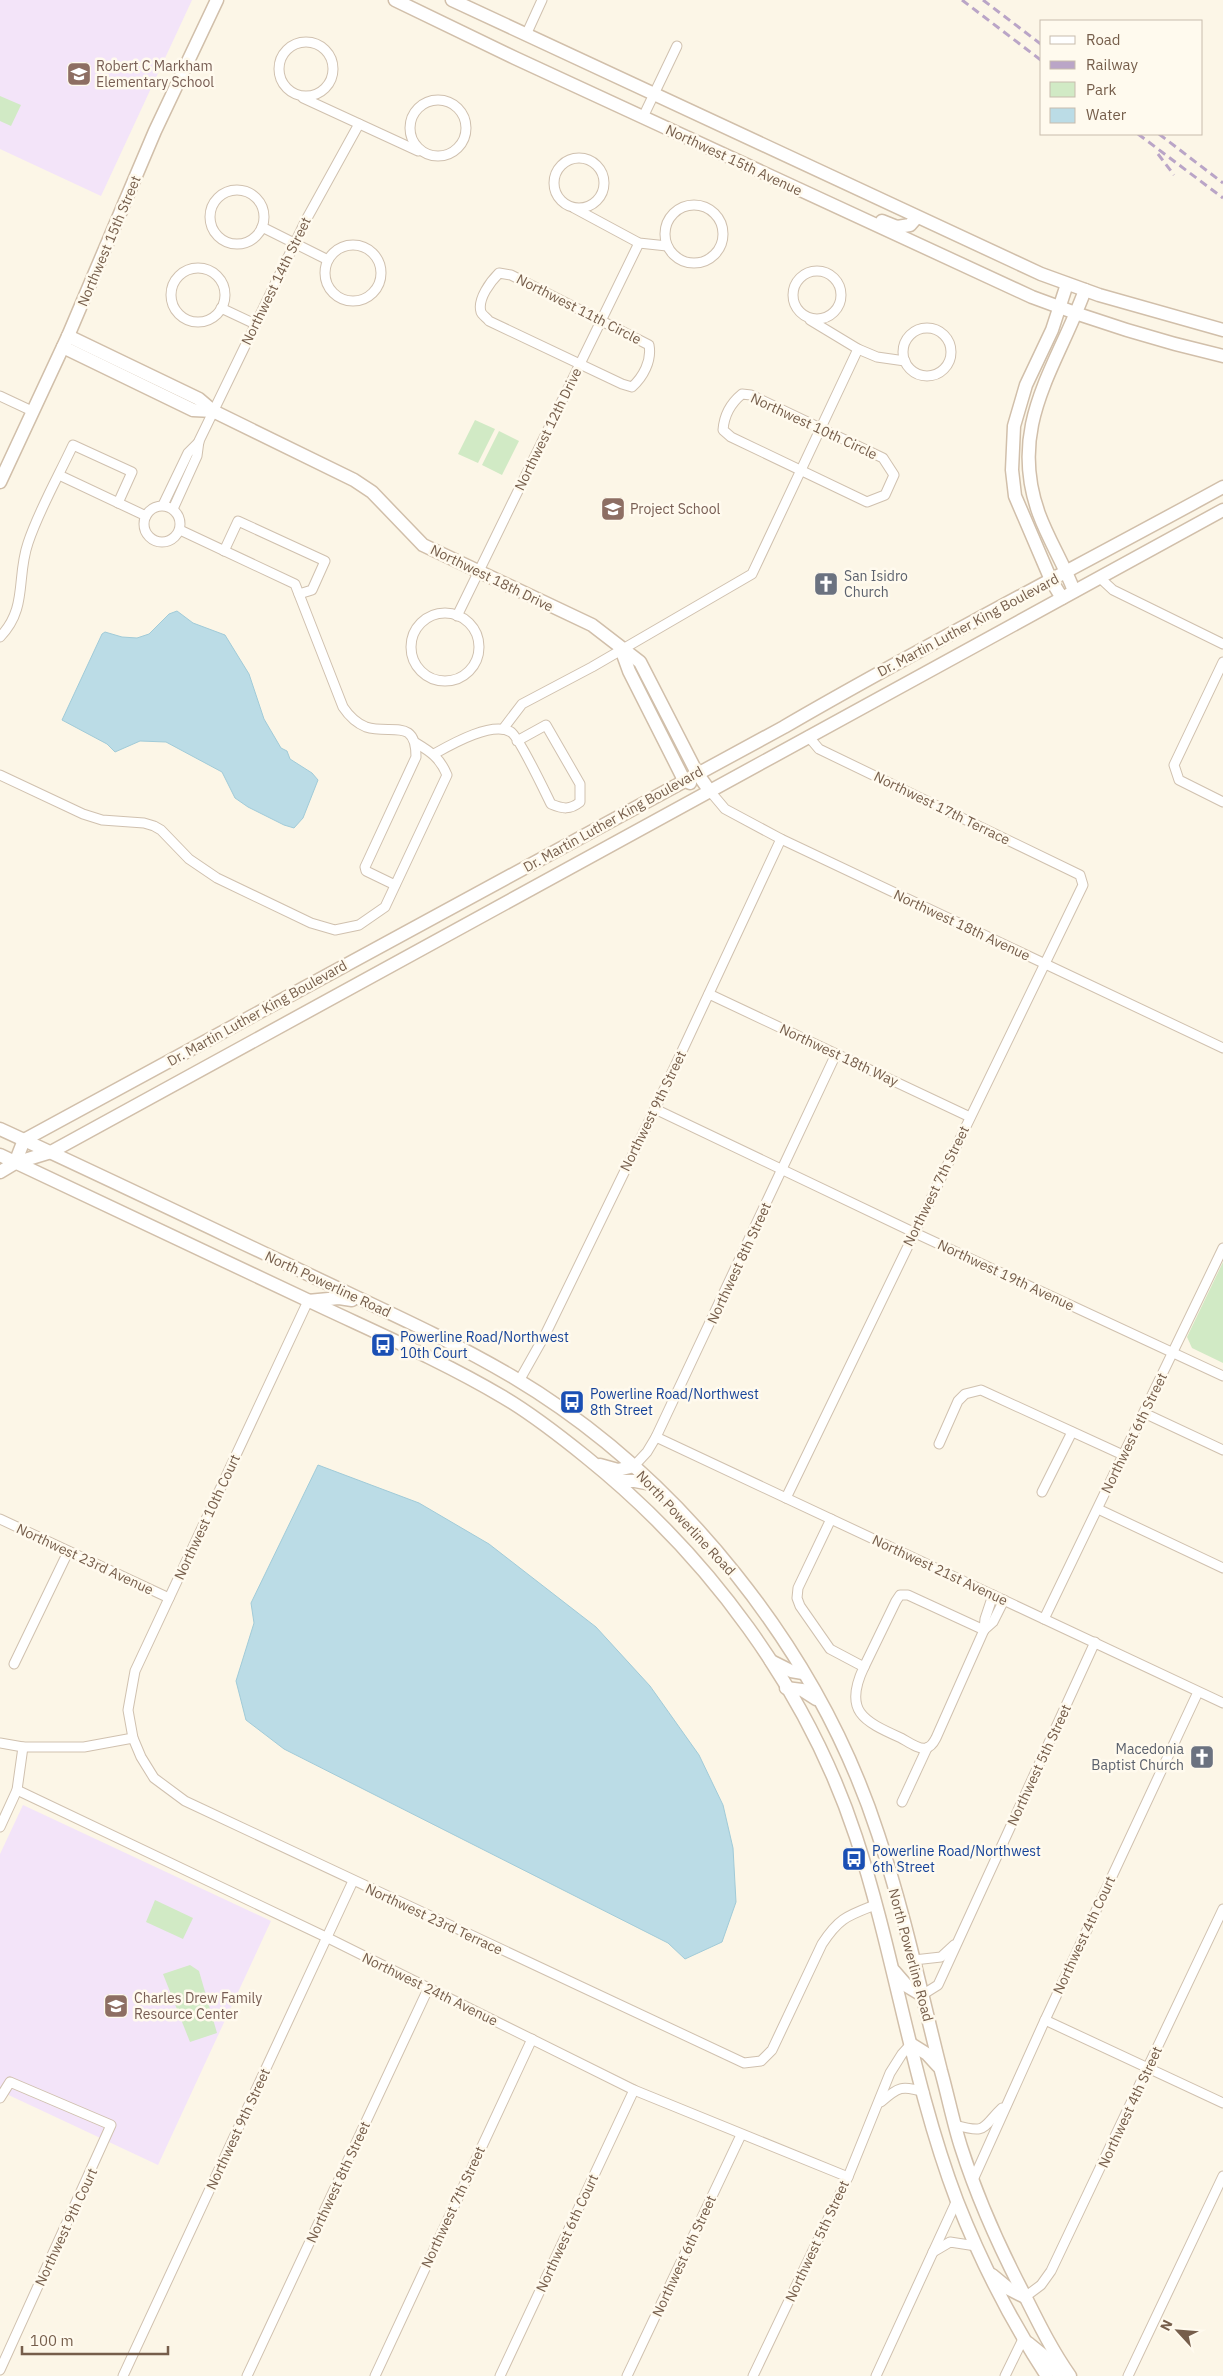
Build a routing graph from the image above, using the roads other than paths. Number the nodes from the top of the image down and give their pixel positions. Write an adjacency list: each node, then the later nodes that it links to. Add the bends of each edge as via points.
1 (217, 0): 29 (main road, Northwest 15th Street, via 155,131)
2 (395, 0): 9 (main road, Northwest 15th Avenue)
3 (452, 0): 5 (main road, Northwest 15th Avenue)
4 (542, 0): 5 (street)
5 (526, 35): 8 (main road, Northwest 15th Avenue)
6 (677, 46): 8 (street)
7 (294, 95): 7 (street, via 313,96 322,92 332,77 331,59 318,45 309,42 291,47 284,53 278,72 286,89); 10 (street)
8 (654, 95): 9 (street); 14 (main road, Northwest 15th Avenue)
9 (643, 117): 12 (main road, Northwest 15th Avenue)
10 (359, 124): 11 (street); 17 (street, Northwest 14th Street)
11 (425, 154): 11 (street, via 445,156 454,152 466,136 466,121 452,103 432,100 413,115 412,140)
12 (822, 200): 14 (main road, via 834,199 897,227 910,225); 22 (main road, Northwest 15th Avenue, via 970,270)
13 (569, 206): 13 (street, via 586,207 600,197 604,180 602,171 590,160 573,158 565,162 555,176 556,193); 16 (street)
14 (917, 217): 20 (main road, Northwest 15th Avenue)
15 (262, 227): 15 (street, via 262,205 248,191 229,190 214,202 210,222 225,242 244,243 253,239); 17 (street)
16 (639, 242): 18 (street); 26 (street, Northwest 12th Drive)
17 (294, 243): 19 (street); 27 (street, Northwest 14th Street)
18 (667, 246): 18 (street, via 681,261 691,264 707,261 722,246 724,236 720,220 706,207 683,207 668,221)
19 (328, 260): 19 (street, via 325,275 328,285 341,298 360,300 376,289 380,280 379,261 366,247 347,245)
20 (1067, 284): 21 (main road, Northwest 15th Avenue); 22 (main road)
21 (1085, 290): 25 (main road); 28 (main road, Northwest 15th Avenue)
22 (1059, 307): 25 (main road, Northwest 15th Avenue); 54 (main road, via 1052,330 1026,384 1014,426 1012,470 1015,496)
23 (221, 308): 23 (street, via 222,284 209,270 190,269 175,280 171,297 173,306 185,319 204,321); 27 (street)
24 (802, 314): 24 (street, via 793,301 794,284 806,273 822,271 830,274 836,279 841,294 837,309 824,318 808,318); 30 (street)
25 (1076, 314): 31 (main road, Northwest 15th Avenue); 52 (main road, via 1041,390 1030,429 1028,468 1039,513)
26 (602, 320): 33 (street, Northwest 12th Drive); 33 (street, Northwest 11th Circle, via 650,346 651,355 640,379 632,387); 33 (street, Northwest 11th Circle, via 511,275 500,273 491,282 481,304 481,313 489,321)
27 (255, 324): 35 (street, Northwest 14th Street)
28 (1223, 330)
29 (66, 342): 35 (main road, via 193,410); 36 (main road, Northwest 15th Street)
30 (858, 349): 32 (street, via 877,357); 37 (street)
31 (1223, 356)
32 (904, 361): 32 (street, via 922,376 939,373 949,360 950,344 942,333 934,329 918,330 904,345)
33 (579, 364): 51 (street, Northwest 12th Drive)
34 (0, 396): 36 (street)
35 (213, 411): 38 (street, Northwest 14th Street); 51 (main road, Northwest 18th Drive, via 354,480 372,492 423,545)
36 (32, 412): 41 (main road, Northwest 15th Street)
37 (820, 427): 39 (street); 39 (street, Northwest 10th Circle, via 883,458 894,474 885,495 867,502); 39 (street, Northwest 10th Circle, via 751,395 742,394 735,399 724,420 723,430 731,437)
38 (199, 441): 44 (street, Northwest 14th Street, via 188,453); 45 (street, Northwest 14th Street, via 197,456)
39 (800, 472): 61 (street, via 752,574)
40 (59, 475): 43 (street); 43 (street, via 73,445 132,472); 59 (street, via 28,542 16,614)
41 (0, 481)
42 (1223, 487): 50 (main road, Dr. Martin Luther King Boulevard)
43 (118, 503): 47 (street)
44 (163, 505): 45 (street); 47 (street, via 151,509)
45 (172, 509): 48 (street, via 179,517)
46 (1223, 510): 53 (main road, Dr. Martin Luther King Boulevard)
47 (146, 516): 48 (street, via 146,533 155,542 168,542)
48 (180, 530): 49 (street)
49 (224, 551): 56 (street, via 295,584); 56 (street, via 238,521 325,561 312,590)
50 (1103, 553): 52 (main road, Dr. Martin Luther King Boulevard); 53 (main road, via 1097,567)
51 (478, 571): 58 (street, Northwest 12th Drive); 61 (main road, Northwest 18th Drive, via 592,625)
52 (1067, 572): 54 (main road, Dr. Martin Luther King Boulevard); 55 (main road)
53 (1099, 577): 55 (main road, Dr. Martin Luther King Boulevard); 60 (street, via 1113,590)
54 (1052, 580): 57 (main road); 68 (main road, Dr. Martin Luther King Boulevard)
55 (1074, 591): 57 (main road, Dr. Martin Luther King Boulevard)
56 (299, 594): 66 (street, via 348,714 367,727 401,729)
57 (1062, 598): 64 (main road, Dr. Martin Luther King Boulevard)
58 (458, 616): 58 (street, via 447,613 427,618 413,634 412,655 416,665 432,679 455,680 474,665 478,654 476,637 467,622)
59 (0, 637)
60 (1223, 644)
61 (621, 649): 63 (street, via 522,704); 68 (main road, Northwest 18th Drive, via 640,662); 70 (main road, Northwest 18th Drive)
62 (1223, 662): 72 (street, via 1174,765 1179,780 1185,785)
63 (503, 729): 65 (street, via 513,733); 67 (street, via 463,738)
64 (808, 736): 71 (main road, Dr. Martin Luther King Boulevard); 74 (street, Northwest 17th Terrace, via 819,749)
65 (517, 741): 65 (street, via 546,725 580,784 580,802 567,809 551,804)
66 (416, 743): 67 (street); 75 (street, via 416,757 365,867 366,871)
67 (434, 754): 75 (street, via 447,775)
68 (697, 773): 70 (main road, Dr. Martin Luther King Boulevard); 71 (main road, Northwest 18th Drive)
69 (0, 775): 75 (street, via 83,814 102,820 154,826 162,830 189,859 217,878 312,923 335,930 359,925 375,915 385,907)
70 (684, 780): 71 (main road); 83 (main road, Dr. Martin Luther King Boulevard)
71 (709, 790): 73 (street, Northwest 18th Avenue, via 725,809); 84 (main road, Dr. Martin Luther King Boulevard)
72 (1223, 802)
73 (781, 839): 76 (street, Northwest 18th Avenue); 77 (street, Northwest 9th Street)
74 (1080, 875): 76 (street, Northwest 7th Street, via 1083,885)
75 (395, 885)
76 (1044, 963): 78 (street, Northwest 18th Avenue); 81 (street, Northwest 7th Street)
77 (709, 994): 79 (street, Northwest 18th Way); 80 (street, Northwest 9th Street)
78 (1223, 1048)
79 (836, 1054): 81 (street, Northwest 18th Way); 87 (street, Northwest 8th Street)
80 (655, 1109): 87 (street, Northwest 19th Avenue); 95 (street, Northwest 9th Street)
81 (970, 1117): 89 (street, Northwest 7th Street)
82 (0, 1129): 83 (main road, North Powerline Road)
83 (24, 1140): 84 (main road, North Powerline Road); 86 (main road)
84 (51, 1152): 86 (main road, Dr. Martin Luther King Boulevard); 92 (main road, North Powerline Road)
85 (0, 1155): 86 (main road, North Powerline Road)
86 (15, 1162): 88 (main road, Dr. Martin Luther King Boulevard); 91 (main road, North Powerline Road)
87 (783, 1171): 89 (street, Northwest 19th Avenue); 98 (street, Northwest 8th Street)
88 (0, 1172)
89 (913, 1232): 93 (street, Northwest 19th Avenue); 107 (street, Northwest 7th Street)
90 (1223, 1248): 93 (street, Northwest 6th Street)
91 (308, 1300): 92 (main road, via 339,1298); 102 (main road, North Powerline Road, via 433,1359 505,1398); 114 (street, Northwest 10th Court)
92 (365, 1302): 95 (main road, North Powerline Road, via 443,1338)
93 (1173, 1352): 94 (street, Northwest 19th Avenue); 96 (street, Northwest 6th Street)
94 (1223, 1376)
95 (520, 1381): 103 (main road, North Powerline Road, via 573,1417)
96 (1144, 1413): 100 (street); 101 (street, Northwest 6th Street)
97 (1072, 1432): 99 (street, via 981,1390 965,1394 958,1401); 101 (street); 106 (street)
98 (656, 1437): 103 (street, Northwest 8th Street); 107 (street, Northwest 21st Avenue)
99 (939, 1444)
100 (1223, 1450)
101 (1124, 1455): 108 (street, Northwest 6th Street)
102 (594, 1463): 103 (main road, via 618,1470); 104 (main road, North Powerline Road)
103 (634, 1466): 105 (main road, North Powerline Road)
104 (616, 1481): 105 (main road); 119 (main road, North Powerline Road, via 690,1554)
105 (652, 1484): 122 (main road, North Powerline Road, via 707,1540 745,1586)
106 (1042, 1492)
107 (786, 1498): 110 (street, Northwest 21st Avenue)
108 (1098, 1509): 112 (street); 116 (street, Northwest 6th Street)
109 (0, 1519): 111 (street, Northwest 23rd Avenue)
110 (831, 1519): 113 (street, Northwest 21st Avenue); 121 (street, via 798,1588 797,1598 830,1649)
111 (68, 1552): 114 (street, Northwest 23rd Avenue); 120 (street)
112 (1223, 1568)
113 (993, 1595): 115 (street, Northwest 21st Avenue); 117 (street)
114 (169, 1598): 127 (street, Northwest 10th Court, via 135,1671 128,1710)
115 (1004, 1600): 116 (street, Northwest 21st Avenue); 117 (street, via 993,1622)
116 (1044, 1619): 118 (street, Northwest 21st Avenue)
117 (984, 1630): 121 (street, via 908,1595 900,1595); 130 (street, via 936,1738)
118 (1095, 1642): 124 (street, Northwest 21st Avenue); 138 (street, Northwest 5th Street)
119 (771, 1661): 122 (main road); 123 (main road, North Powerline Road)
120 (14, 1664)
121 (864, 1667): 130 (street, via 854,1693 865,1719)
122 (803, 1673): 125 (main road, North Powerline Road)
123 (786, 1688): 125 (main road, via 802,1690); 135 (main road, North Powerline Road, via 831,1773 855,1836)
124 (1198, 1692): 126 (street, Northwest 21st Avenue); 143 (street, Northwest 4th Court)
125 (819, 1700): 139 (main road, North Powerline Road, via 849,1760 878,1832)
126 (1223, 1703)
127 (133, 1738): 129 (street, via 84,1747); 134 (street, Northwest 23rd Terrace, via 154,1778 185,1801)
128 (0, 1743): 129 (street)
129 (23, 1746): 131 (street)
130 (927, 1748): 132 (street)
131 (17, 1790): 133 (street); 137 (street, Northwest 24th Avenue)
132 (902, 1802)
133 (0, 1827)
134 (353, 1881): 135 (street, Northwest 23rd Terrace, via 744,2063 761,2061 772,2050 832,1929 843,1917); 137 (street, Northwest 9th Street)
135 (875, 1905): 140 (main road, North Powerline Road)
136 (1223, 1908): 146 (street, Northwest 4th Street)
137 (328, 1938): 141 (street, Northwest 24th Avenue); 166 (street, Northwest 9th Street)
138 (957, 1942): 139 (street, Northwest 5th Street, via 941,1957); 142 (street, Northwest 5th Street, via 938,1985)
139 (914, 1960): 142 (main road, North Powerline Road)
140 (892, 1969): 142 (main road, via 907,1986); 145 (main road, North Powerline Road)
141 (428, 1989): 144 (street, Northwest 24th Avenue); 167 (street, Northwest 8th Street)
142 (922, 1995): 147 (main road, North Powerline Road)
143 (1044, 2020): 146 (street); 151 (street, Northwest 4th Court)
144 (532, 2039): 148 (street, Northwest 24th Avenue); 168 (street, Northwest 7th Street)
145 (911, 2044): 147 (main road, via 927,2054); 149 (main road, North Powerline Road); 153 (street, Northwest 5th Street, via 890,2073)
146 (1148, 2068): 152 (street); 163 (street, Northwest 4th Street, via 1051,2272 1041,2285)
147 (941, 2070): 154 (main road, North Powerline Road)
148 (634, 2090): 155 (street, Northwest 24th Avenue); 169 (street, Northwest 6th Court)
149 (924, 2092): 153 (street, Northwest 5th Street, via 904,2087 894,2090); 159 (main road, North Powerline Road)
150 (0, 2098): 165 (street, Northwest 9th Court, via 10,2082 111,2125)
151 (1008, 2102): 154 (street, via 981,2129); 158 (street, Northwest 4th Court)
152 (1223, 2103)
153 (879, 2104): 157 (street, Northwest 5th Street)
154 (955, 2125): 158 (main road, North Powerline Road)
155 (741, 2135): 157 (street, Northwest 24th Avenue); 170 (street, Northwest 6th Street)
156 (1223, 2176): 177 (street)
157 (848, 2177): 171 (street, Northwest 5th Street)
158 (973, 2180): 163 (main road, North Powerline Road, via 986,2217)
159 (957, 2200): 160 (main road, North Powerline Road); 161 (street)
160 (976, 2246): 161 (street, via 950,2242); 162 (main road, North Powerline Road)
161 (933, 2252): 172 (street)
162 (987, 2270): 163 (main road, via 998,2282); 164 (main road, North Powerline Road)
163 (1025, 2296): 176 (main road, North Powerline Road)
164 (1022, 2339): 173 (street); 174 (main road, North Powerline Road); 175 (main road, via 1042,2352)
165 (0, 2370)
166 (123, 2376)
167 (247, 2376)
168 (375, 2376)
169 (500, 2376)
170 (627, 2376)
171 (753, 2376)
172 (876, 2376)
173 (1005, 2376)
174 (1047, 2376)
175 (1061, 2376)
176 (1070, 2376)
177 (1128, 2376)

